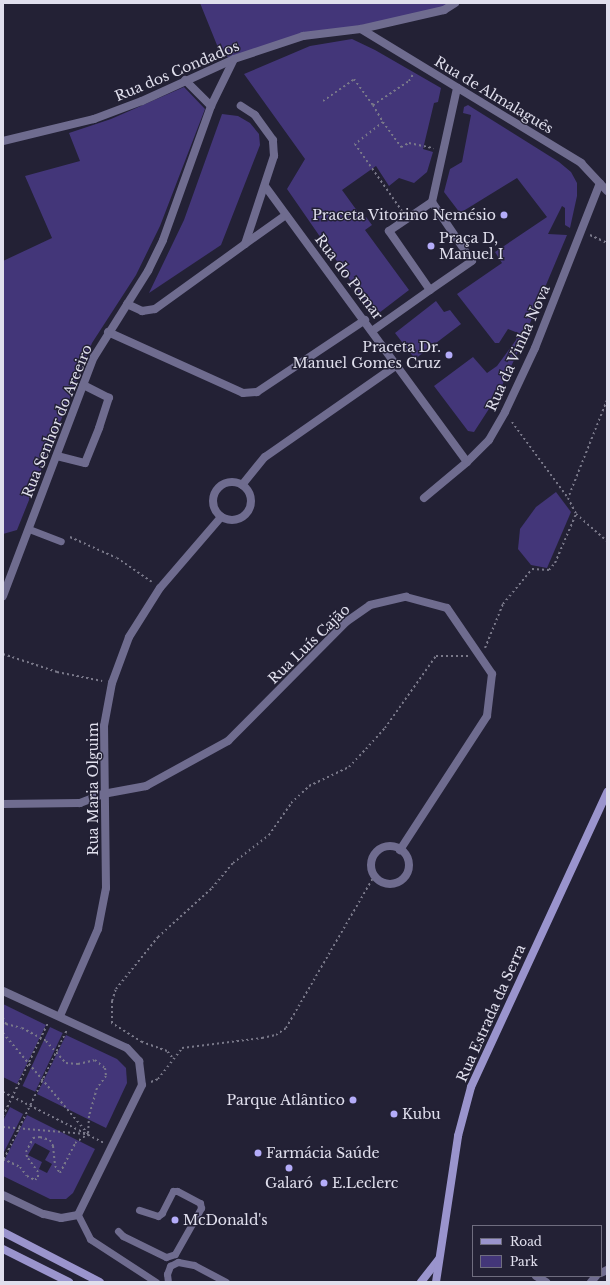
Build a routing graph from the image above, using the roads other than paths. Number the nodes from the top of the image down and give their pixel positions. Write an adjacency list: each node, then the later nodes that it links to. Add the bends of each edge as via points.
1 (454, 3): 2 (street, Rua dos Condados, via 444,10)
2 (361, 30): 3 (street, Rua dos Condados, via 303,36); 5 (street, Rua de Almalaguês)
3 (234, 59): 4 (street, Rua dos Condados); 6 (street, Rua Senhor do Areeiro)
4 (185, 80): 6 (street); 8 (street, Rua dos Condados, via 142,101 94,119)
5 (457, 88): 9 (street, Rua de Almalaguês, via 581,163); 12 (street)
6 (211, 106): 16 (street, Rua Senhor do Areeiro, via 163,240)
7 (241, 106): 10 (street, via 255,115 272,140 274,156)
8 (3, 141)
9 (600, 183): 11 (street, Rua de Almalaguês); 23 (street, Rua da Vinha Nova, via 535,348 505,412 489,440)
10 (265, 186): 13 (street, Rua do Pomar); 14 (street)
11 (607, 191)
12 (432, 202): 15 (street, via 472,261); 15 (street, via 389,231)
13 (286, 215): 14 (street); 17 (street, Rua do Pomar)
14 (245, 244): 16 (street, via 155,309 142,311)
15 (430, 290): 18 (street)
16 (127, 304): 19 (street, Rua Senhor do Areeiro)
17 (365, 320): 18 (street, Rua do Pomar); 19 (street, via 257,392 243,392)
18 (372, 331): 20 (street, Rua do Pomar)
19 (108, 332): 21 (street, Rua Senhor do Areeiro)
20 (397, 365): 23 (street, Rua do Pomar); 24 (street, via 265,457)
21 (83, 385): 22 (street, Rua Senhor do Areeiro); 22 (street, via 109,398 99,428 85,463)
22 (57, 456): 27 (street, Rua Senhor do Areeiro)
23 (467, 462): 25 (street, Rua da Vinha Nova)
24 (242, 485): 26 (street, via 228,482 216,490 213,504); 26 (street, via 250,498 247,512 235,520)
25 (424, 498)
26 (221, 516): 31 (street, Rua Maria Olguim, via 160,588 129,637 112,683 104,726)
27 (29, 528): 28 (lane); 29 (street, Rua Senhor do Areeiro)
28 (61, 541)
29 (3, 596)
30 (607, 792): 42 (street, Rua Estrada da Serra, via 471,1087 458,1136)
31 (103, 794): 32 (street, Rua Luís Cajão, via 80,803); 33 (street, Rua Luís Cajão, via 146,786 228,741 346,622 370,605 406,598 447,608 492,674 487,716); 35 (street, Rua Maria Olguim, via 107,845 103,902 98,929)
32 (3, 804)
33 (400, 850): 33 (street, via 386,846 379,849 371,861 374,876 386,884 400,881 405,876 408,862)
34 (3, 991): 35 (street)
35 (56, 1015): 38 (street, via 127,1048 139,1062 142,1085)
36 (3, 1195): 38 (street, via 44,1214 61,1218)
37 (139, 1210): 39 (lane, via 158,1216 173,1191 200,1203 201,1208 176,1254 166,1257 123,1236)
38 (78, 1215): 45 (lane, via 90,1238)
39 (118, 1231)
40 (3, 1232): 44 (street)
41 (3, 1249): 43 (street)
42 (439, 1258): 48 (street, Rua Estrada da Serra); 49 (street, Rua Estrada da Serra)
43 (69, 1282)
44 (100, 1282)
45 (156, 1282)
46 (168, 1282): 47 (lane, via 170,1266 178,1262 194,1265)
47 (226, 1282)
48 (421, 1282)
49 (436, 1282)

